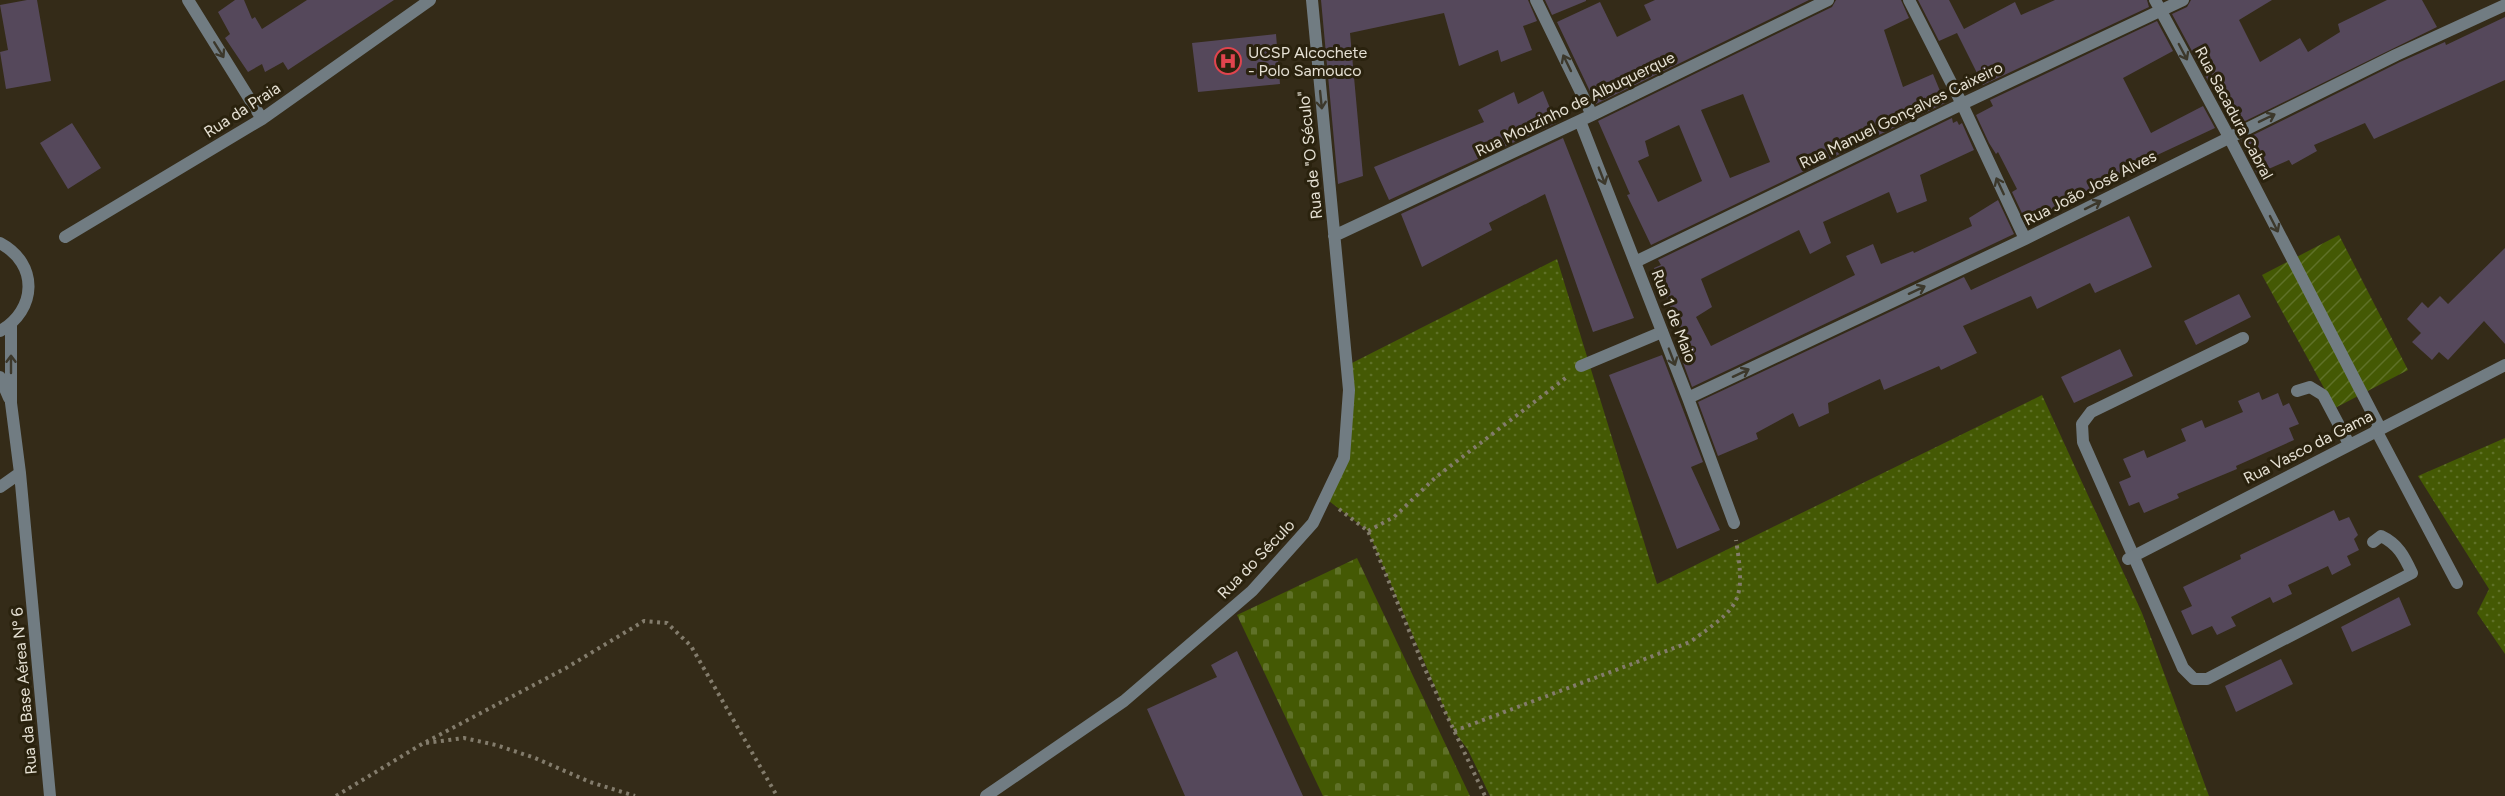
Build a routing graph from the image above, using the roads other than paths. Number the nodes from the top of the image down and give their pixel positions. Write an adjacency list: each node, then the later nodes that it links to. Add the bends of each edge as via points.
1 (188, 0): 12 (street, one-way to 12)
2 (430, 0): 12 (street, Rua da Praia)
3 (1312, 0): 15 (street, Rua de "O Século", one-way to 15)
4 (1536, 0): 11 (street, one-way to 4)
5 (1828, 0): 11 (street, Rua Mouzinho de Albuquerque)
6 (1909, 0): 10 (street)
7 (2183, 0): 8 (street, Rua Manuel Gonçalves Caixeiro)
8 (2158, 5): 10 (street, Rua Manuel Gonçalves Caixeiro); 14 (street, Rua Sacadura Cabral, one-way to 14)
9 (2505, 5): 14 (street, Rua João José Alves, one-way to 9)
10 (1962, 104): 17 (street, one-way to 10); 19 (street, Rua Manuel Gonçalves Caixeiro)
11 (1592, 115): 13 (street, Rua Mouzinho de Albuquerque)
12 (262, 119): 16 (street, Rua da Praia)
13 (1581, 121): 15 (street, Rua Mouzinho de Albuquerque); 19 (street, Rua 1 de Maio, one-way to 19)
14 (2229, 137): 17 (street, Rua João José Alves, one-way to 14); 29 (street, Rua Sacadura Cabral, one-way to 29)
15 (1334, 236): 38 (street, Rua do Século, via 1349,390 1344,458 1313,523 1252,591 1124,701)
16 (65, 237)
17 (2025, 239): 27 (street, Rua João José Alves, one-way to 17)
18 (0, 243): 20 (street, via 22,262 29,285 21,314)
19 (1635, 262): 21 (street, Rua 1 de Maio)
20 (5, 327): 28 (street, one-way to 20)
21 (1662, 332): 24 (street); 27 (street, Rua 1 de Maio, one-way to 27)
22 (2242, 338): 35 (street, via 2091,412 2082,424 2083,442)
23 (2505, 365): 29 (street, Rua Vasco da Gama)
24 (1581, 366)
25 (0, 377): 28 (street)
26 (2297, 392): 30 (street, via 2310,387 2323,395)
27 (1688, 398): 33 (street, Rua 1 de Maio)
28 (11, 403): 31 (street, Rua da Base Aérea Nº 6)
29 (2378, 429): 30 (street, Rua Vasco da Gama); 36 (street, Rua Sacadura Cabral)
30 (2349, 444): 35 (street, Rua Vasco da Gama)
31 (20, 473): 32 (street); 37 (street, Rua da Base Aérea Nº 6)
32 (0, 487)
33 (1734, 524)
34 (2373, 542): 35 (street, via 2381,536 2393,541 2412,573 2207,679 2194,679 2183,668)
35 (2130, 558)
36 (2457, 583)
37 (50, 796)
38 (986, 796)

